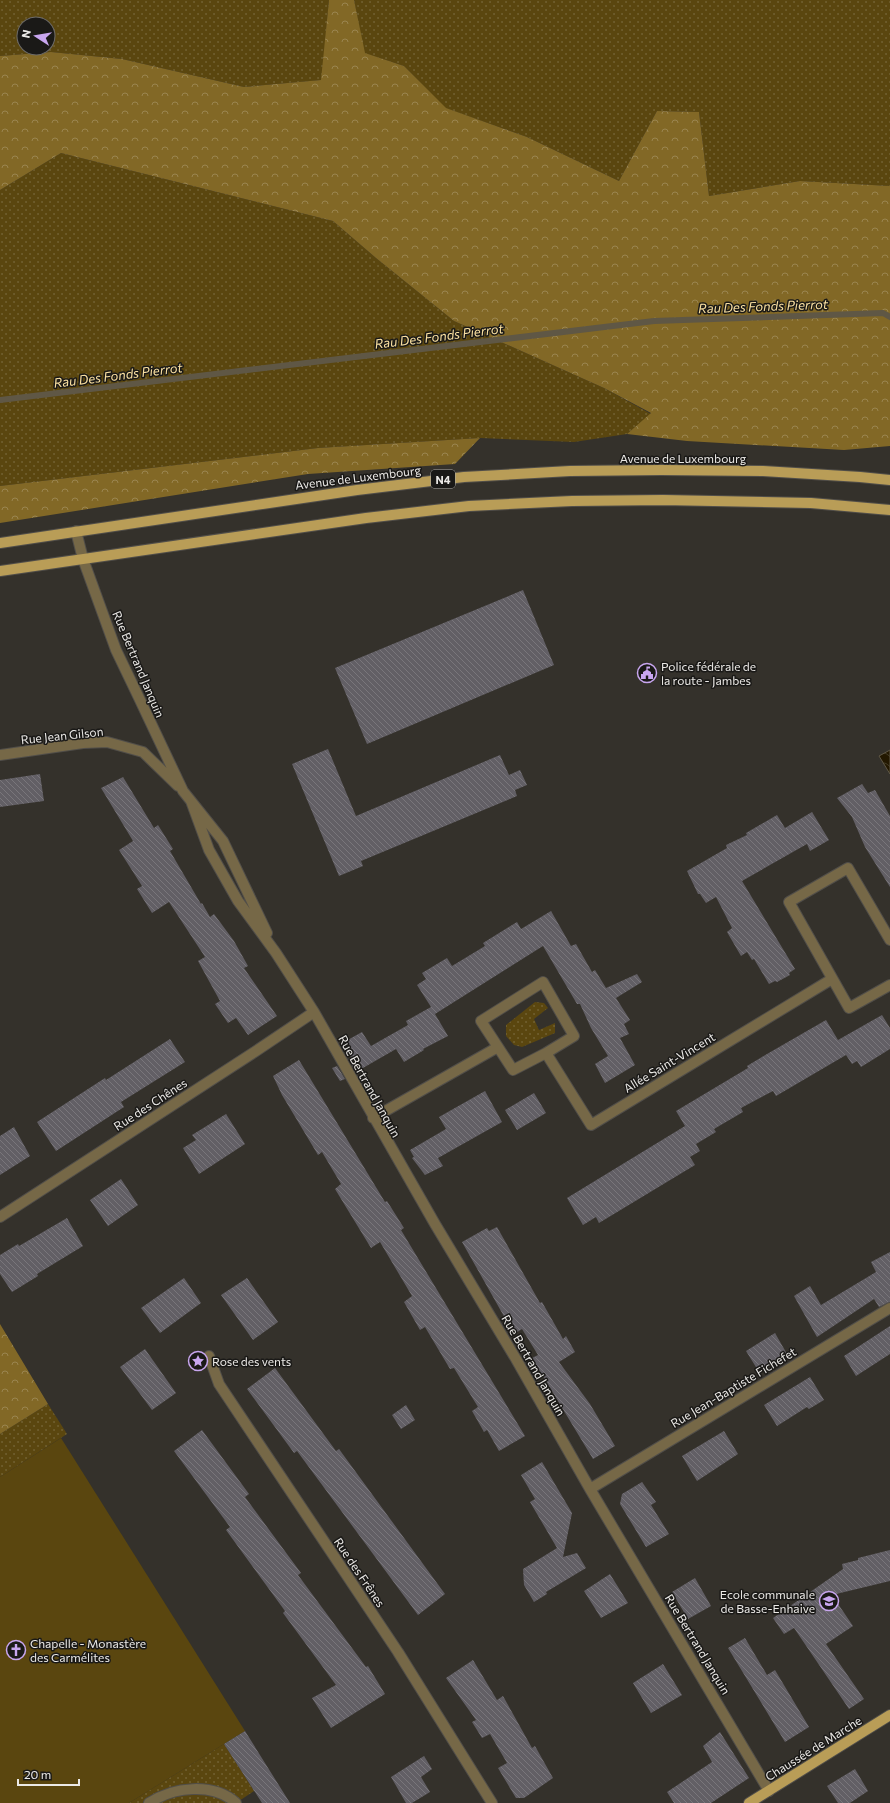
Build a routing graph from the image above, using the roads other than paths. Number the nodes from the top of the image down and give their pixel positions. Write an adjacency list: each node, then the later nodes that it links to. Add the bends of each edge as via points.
1 (890, 480): 3 (main road, Avenue de Luxembourg / N4, via 763,471 661,470 472,476)
2 (890, 510): 5 (main road, via 811,503 663,500 469,506 366,518)
3 (76, 531): 4 (main road, Avenue de Luxembourg / N4); 5 (street, Rue Bertrand Janquin)
4 (0, 543)
5 (83, 559): 6 (main road); 8 (street, Rue Bertrand Janquin, via 116,650)
6 (0, 571)
7 (0, 755): 8 (street, Rue Jean Gilson, via 107,742 143,752)
8 (183, 791): 9 (street, Rue Bertrand Janquin)
9 (190, 801): 11 (street, Rue Bertrand Janquin, via 213,857 238,901); 11 (street, Rue Bertrand Janquin, via 223,841)
10 (890, 940): 12 (street, via 848,868 789,902)
11 (276, 953): 14 (street, Rue Bertrand Janquin)
12 (832, 979): 13 (street, via 850,1008); 16 (street, Allée Saint-Vincent, via 591,1125)
13 (890, 985)
14 (314, 1012): 17 (street, Rue Bertrand Janquin); 18 (street, Rue des Chênes)
15 (498, 1047): 16 (street, via 514,1070); 16 (street, via 481,1021 543,982 574,1036); 17 (street)
16 (546, 1054)
17 (373, 1118): 21 (street, Rue Bertrand Janquin)
18 (0, 1217)
19 (890, 1308): 21 (street, Rue Jean-Baptiste Fichefet)
20 (209, 1356): 26 (street, Rue des Frênes, via 219,1384 398,1652)
21 (590, 1489): 23 (street, Rue Bertrand Janquin)
22 (890, 1715): 23 (main road, Chaussée de Marche)
23 (769, 1791): 27 (main road, Chaussée de Marche)
24 (149, 1803): 25 (street, via 158,1797 176,1792 208,1789 222,1792)
25 (236, 1803)
26 (492, 1803)
27 (749, 1803)

